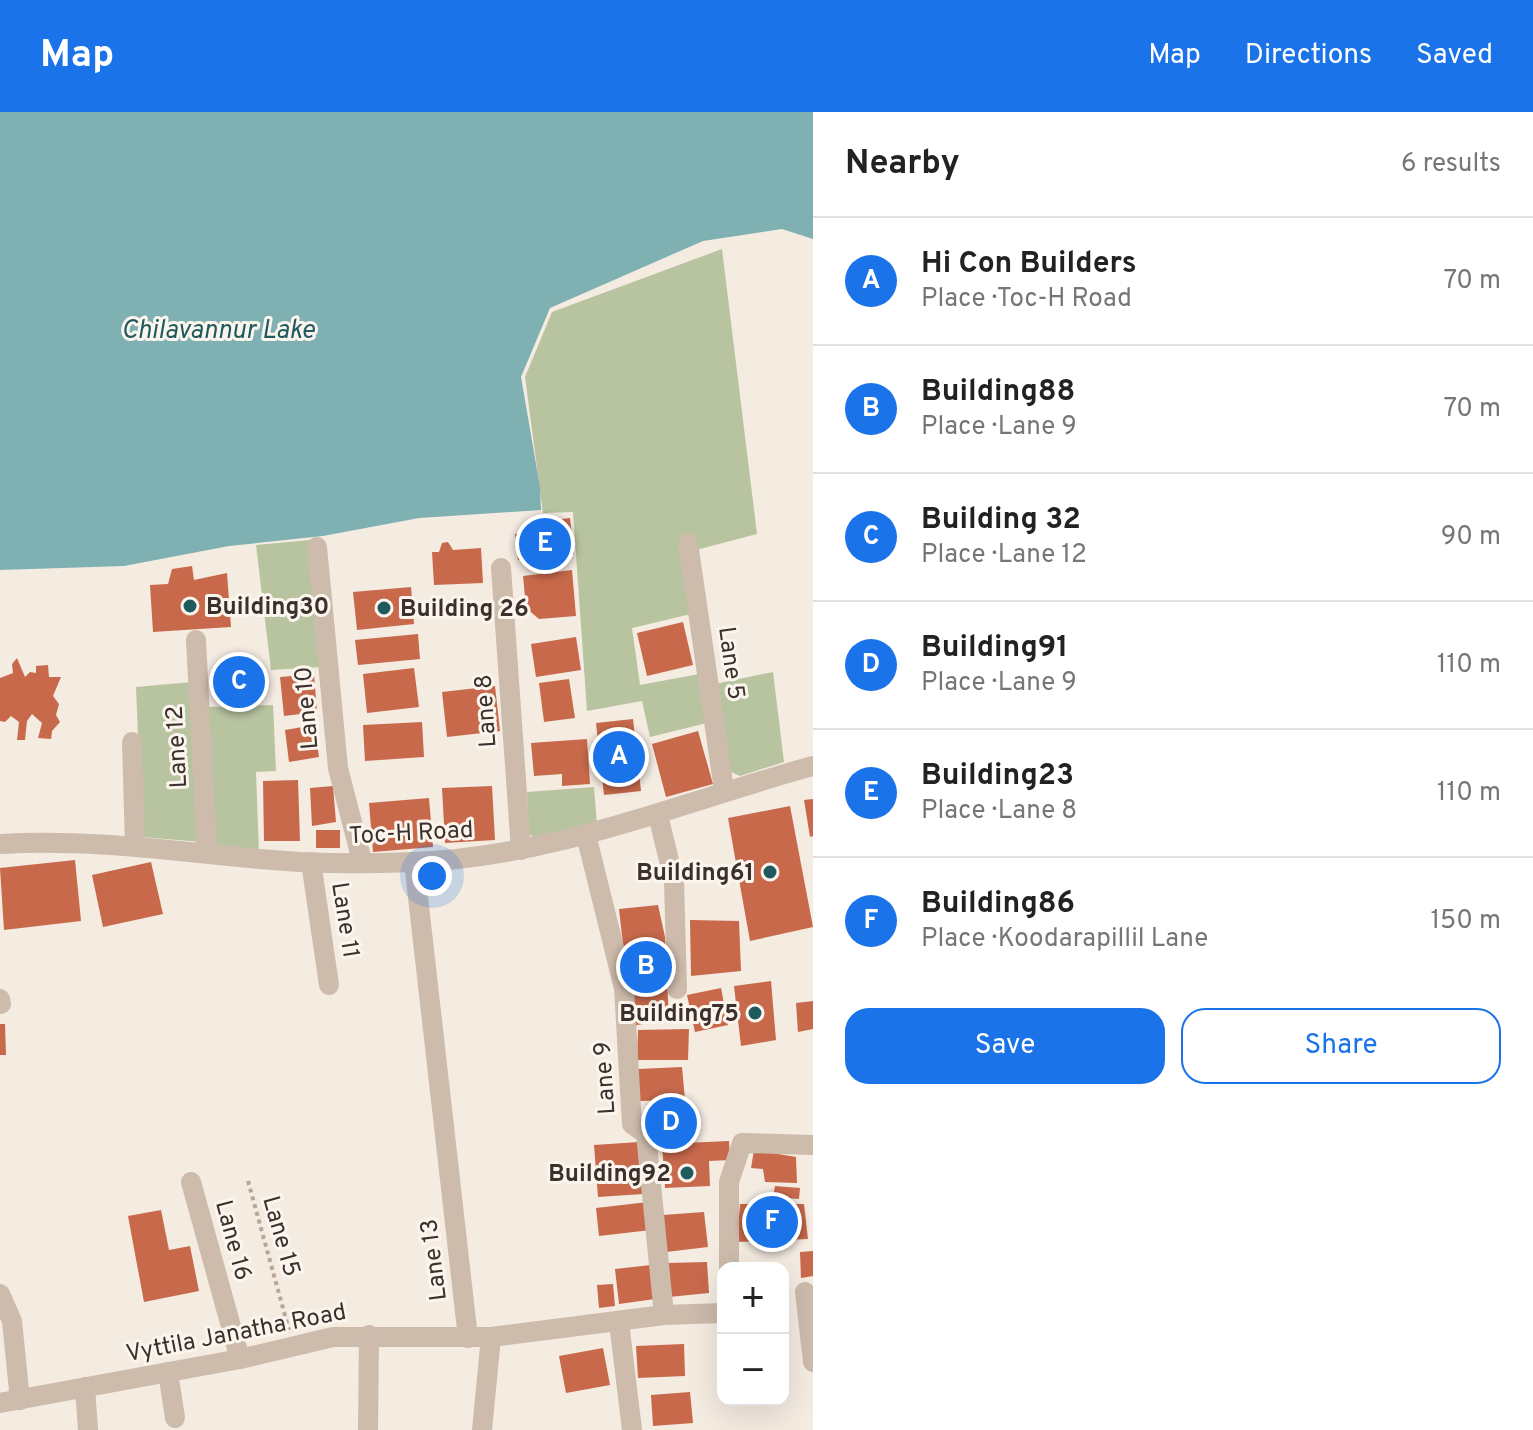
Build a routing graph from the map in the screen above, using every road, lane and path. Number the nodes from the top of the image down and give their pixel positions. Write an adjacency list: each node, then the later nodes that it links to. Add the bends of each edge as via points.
1 (688, 543): 7 (street, Lane 5)
2 (317, 547): 14 (street, Lane 10, via 338,768)
3 (501, 568): 12 (street, Lane 8)
4 (196, 640): 13 (street, Lane 12, via 188,671)
5 (132, 742): 11 (street)
6 (813, 766): 7 (street, Toc-H Road)
7 (724, 790): 8 (street, Toc-H Road)
8 (658, 815): 9 (street, Toc-H Road); 18 (street, via 674,881)
9 (586, 835): 12 (street, Toc-H Road); 26 (street, Lane 9, via 624,988 632,1124 646,1134)
10 (0, 844): 11 (street, Toc-H Road)
11 (135, 846): 13 (street, Toc-H Road)
12 (521, 850): 16 (street, Toc-H Road)
13 (207, 852): 15 (street, Toc-H Road)
14 (362, 861): 15 (street, Toc-H Road); 16 (street, Toc-H Road)
15 (311, 862): 17 (street, Lane 11)
16 (414, 862): 30 (street, Lane 13)
17 (329, 985)
18 (677, 989)
19 (813, 1145): 22 (street, via 742,1143 729,1182)
20 (248, 1181): 31 (path, Lane 15)
21 (191, 1182): 32 (street, Lane 16)
22 (729, 1262)
23 (801, 1292): 33 (street)
24 (0, 1294): 36 (street, via 12,1321)
25 (717, 1313): 26 (street, Vyttila Janatha Road)
26 (664, 1315): 27 (street, Vyttila Janatha Road)
27 (619, 1322): 29 (street, Vyttila Janatha Road); 41 (street)
28 (369, 1335): 30 (street, Vyttila Janatha Road); 31 (street, Vyttila Janatha Road); 39 (street)
29 (491, 1337): 30 (street, Vyttila Janatha Road); 40 (street)
30 (468, 1338)
31 (294, 1347): 32 (street, Vyttila Janatha Road)
32 (240, 1359): 34 (street, Vyttila Janatha Road)
33 (813, 1362)
34 (168, 1372): 35 (street, Vyttila Janatha Road); 37 (street)
35 (85, 1387): 36 (street, Vyttila Janatha Road); 38 (street)
36 (10, 1402)
37 (175, 1418)
38 (88, 1430)
39 (368, 1430)
40 (482, 1430)
41 (632, 1430)

